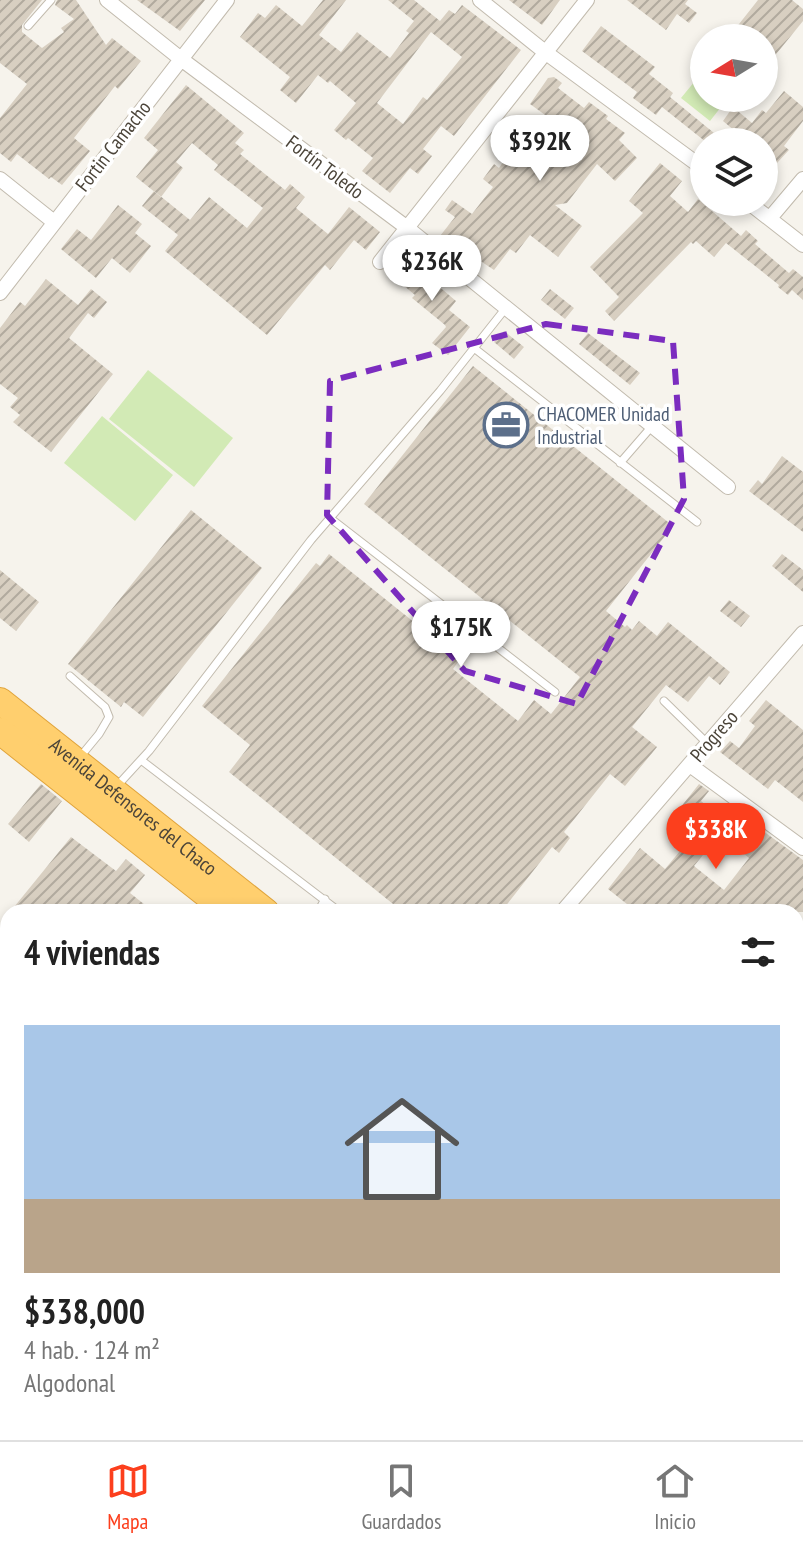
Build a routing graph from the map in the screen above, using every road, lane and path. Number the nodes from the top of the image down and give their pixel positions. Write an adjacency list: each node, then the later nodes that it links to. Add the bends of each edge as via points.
1 (51, 0): 6 (lane)
2 (107, 0): 8 (street, Fortín Toledo)
3 (227, 0): 8 (street, Fortin Camacho)
4 (480, 0): 7 (street)
5 (587, 0): 7 (street)
6 (28, 26)
7 (545, 52): 9 (street); 15 (street)
8 (181, 59): 14 (street, Fortin Camacho); 15 (street, Fortín Toledo)
9 (690, 159)
10 (0, 179): 14 (street)
11 (803, 179): 13 (street)
12 (767, 216): 13 (street)
13 (770, 218): 16 (street)
14 (54, 222): 18 (street, Fortin Camacho)
15 (406, 227): 17 (street); 19 (street, Fortín Toledo)
16 (803, 245)
17 (380, 262)
18 (0, 293)
19 (506, 308): 20 (lane); 21 (street, Fortín Toledo)
20 (474, 348): 22 (lane); 24 (lane)
21 (653, 425): 22 (lane); 23 (street, Fortín Toledo)
22 (620, 463): 25 (lane)
23 (728, 487)
24 (330, 518): 28 (lane); 33 (lane)
25 (697, 522)
26 (803, 633): 32 (street, Progreso)
27 (70, 676): 34 (lane, via 109,717)
28 (555, 692)
29 (0, 701): 34 (highway, Avenida Defensores del Chaco)
30 (664, 701): 32 (lane)
31 (0, 731): 39 (highway, Avenida Defensores del Chaco)
32 (708, 744): 35 (street, Progreso)
33 (141, 760): 36 (lane); 38 (lane)
34 (76, 761): 36 (highway, Avenida Defensores del Chaco)
35 (690, 765): 37 (street); 43 (street, Progreso)
36 (112, 790): 40 (highway, Avenida Defensores del Chaco)
37 (803, 848)
38 (325, 899): 41 (lane); 42 (lane)
39 (219, 904)
40 (256, 904)
41 (322, 904)
42 (331, 904)
43 (569, 904)

